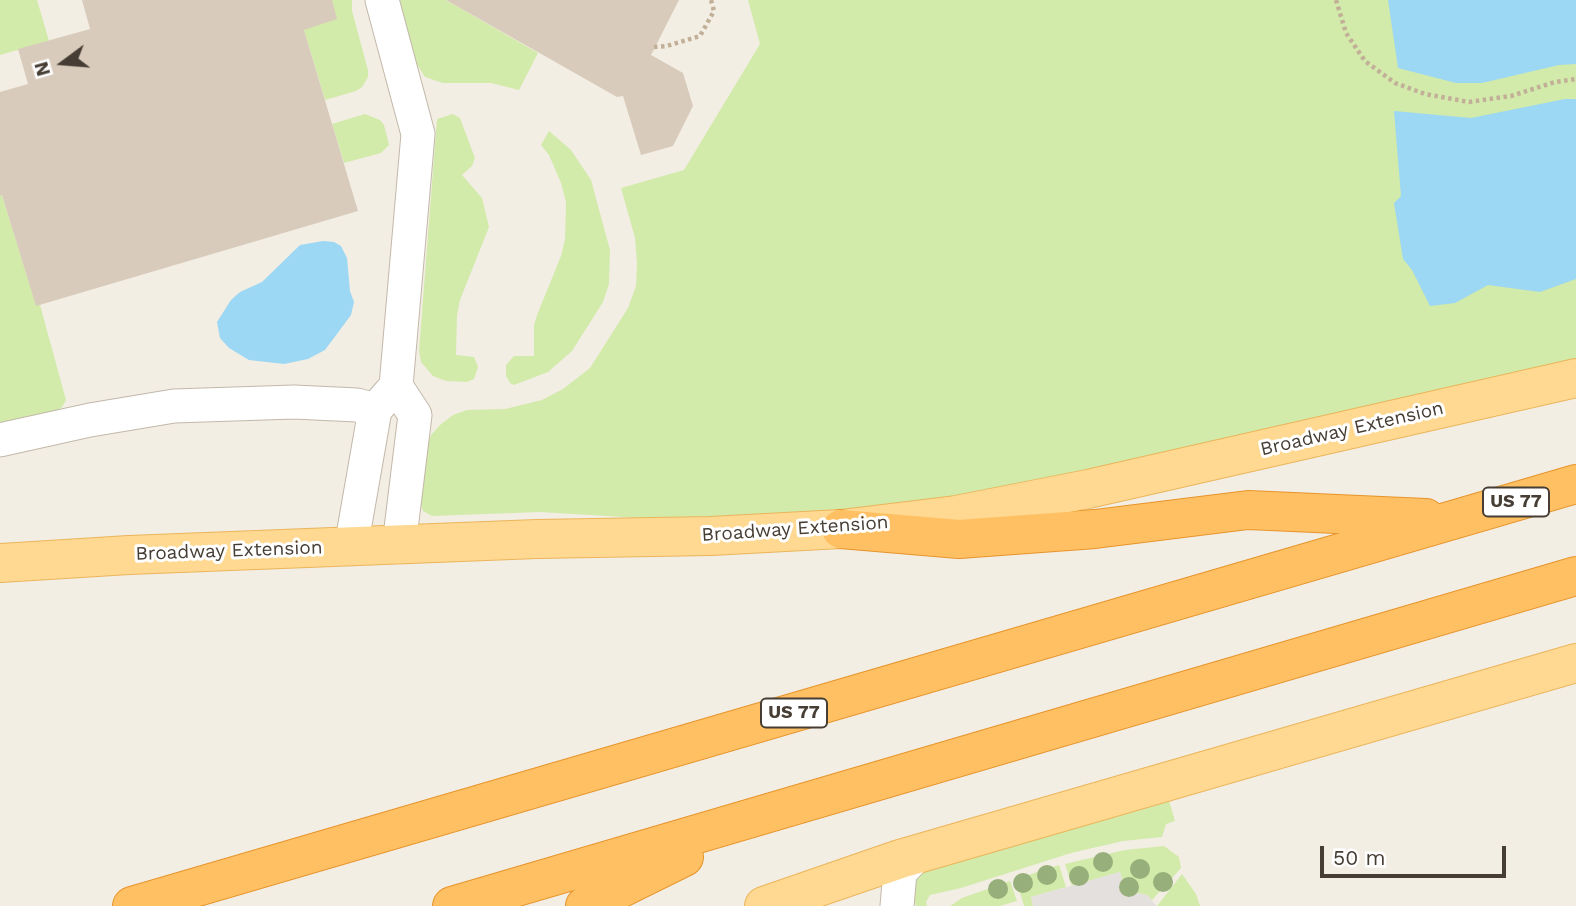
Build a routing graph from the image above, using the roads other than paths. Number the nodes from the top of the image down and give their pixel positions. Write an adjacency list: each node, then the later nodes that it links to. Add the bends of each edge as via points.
1 (382, 0): 3 (street, via 418,134)
2 (1576, 378): 7 (main road, Broadway Extension, via 1075,491 956,515)
3 (385, 398): 4 (street, via 357,405 173,406); 8 (street, via 415,415); 9 (street)
4 (0, 440)
5 (1576, 484): 6 (highway, US 77)
6 (1456, 519): 7 (highway, via 1248,510 1095,529 959,539); 16 (highway, US 77)
7 (841, 529): 8 (main road, Broadway Extension)
8 (399, 545): 9 (main road, Broadway Extension)
9 (351, 547): 10 (main road, Broadway Extension)
10 (0, 563)
11 (1576, 576): 13 (highway)
12 (1576, 663): 14 (main road)
13 (774, 813): 17 (highway); 18 (highway)
14 (918, 854): 15 (main road); 21 (street, via 900,872)
15 (846, 876): 19 (main road); 20 (street, via 870,883)
16 (132, 906)
17 (452, 906)
18 (585, 906)
19 (764, 906)
20 (888, 906)
21 (897, 906)

